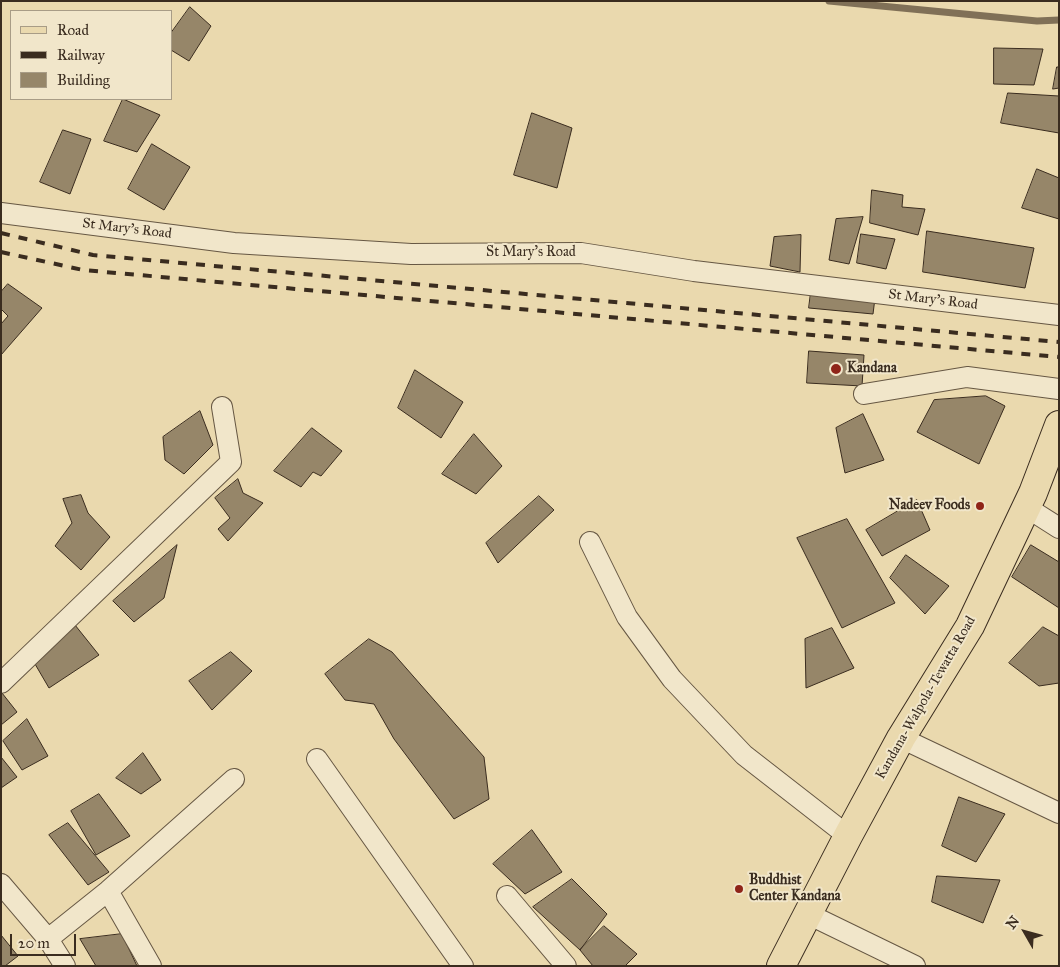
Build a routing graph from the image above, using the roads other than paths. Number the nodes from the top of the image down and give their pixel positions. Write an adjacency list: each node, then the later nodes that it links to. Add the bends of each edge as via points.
1 (1, 213): 2 (street, St Mary's Road, via 234,243 411,254 581,253 694,271)
2 (1059, 315)
3 (1059, 390): 4 (street, via 967,377)
4 (864, 394)
5 (222, 407): 10 (street, via 231,462)
6 (1059, 425): 7 (main road, Kandana-Walpola-Tewatta Road)
7 (1026, 506): 8 (street); 11 (main road, Kandana-Walpola-Tewatta Road, via 970,626)
8 (1059, 528)
9 (590, 542): 15 (street, via 626,617 672,679 744,755)
10 (1, 683)
11 (901, 738): 14 (street); 15 (main road, Kandana-Walpola-Tewatta Road)
12 (317, 759): 23 (street)
13 (234, 779): 17 (street)
14 (1059, 813)
15 (848, 836): 19 (main road, Kandana-Walpola-Tewatta Road)
16 (1, 884): 20 (street)
17 (108, 891): 20 (street); 22 (street)
18 (507, 896): 24 (street)
19 (808, 914): 25 (main road, Kandana-Walpola-Tewatta Road); 26 (street)
20 (48, 939): 21 (street)
21 (65, 966)
22 (151, 966)
23 (463, 966)
24 (566, 966)
25 (781, 966)
26 (915, 966)

